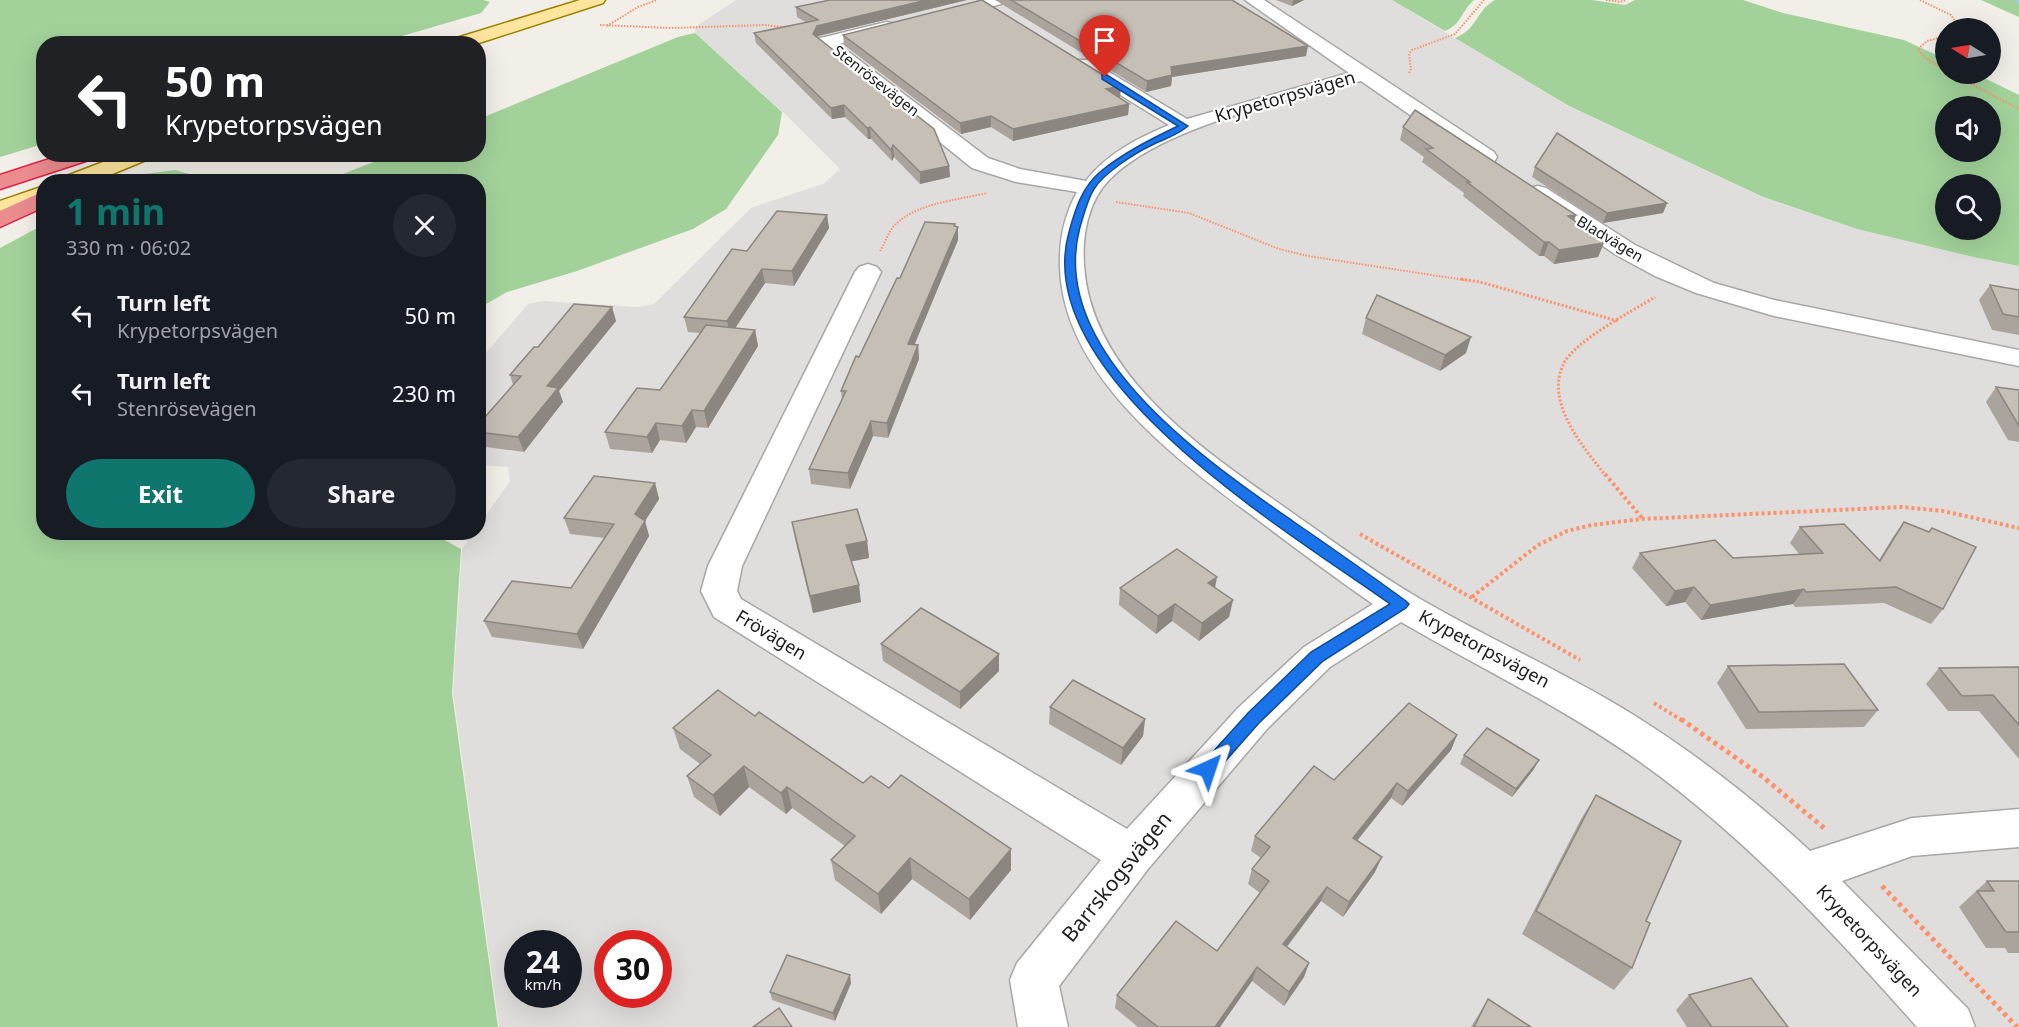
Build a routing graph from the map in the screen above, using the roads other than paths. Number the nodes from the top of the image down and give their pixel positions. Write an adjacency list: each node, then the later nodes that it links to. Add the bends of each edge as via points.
1 (597, 0): 6 (main road)
2 (1253, 0): 8 (street, Bladvägen)
3 (997, 6): 4 (street)
4 (963, 9)
5 (908, 22): 14 (street, Stenrösevägen, via 825,42 980,163 1039,180)
6 (482, 36)
7 (1065, 52): 9 (street)
8 (1373, 80): 9 (street, Krypetorpsvägen); 20 (street, Bladvägen, via 1583,224 1683,279 1773,307)
9 (1184, 126): 14 (street, Krypetorpsvägen, via 1120,160)
10 (117, 162): 11 (main road)
11 (81, 173)
12 (36, 178): 13 (highway)
13 (0, 182)
14 (1104, 190): 21 (street, Krypetorpsvägen, via 1079,212 1072,237 1071,284 1092,341 1114,374 1175,439 1216,474)
15 (36, 195): 17 (main road)
16 (36, 202): 18 (highway)
17 (0, 209)
18 (0, 220)
19 (868, 272): 23 (street, Frövägen, via 725,566 719,591 727,608)
20 (2019, 358)
21 (1401, 604): 23 (street, Barrskogsvägen, via 1317,657 1254,718); 24 (street, Krypetorpsvägen, via 1587,704 1661,754)
22 (2019, 828): 24 (street, via 1912,837)
23 (1132, 855): 25 (street, Barrskogsvägen, via 1034,980)
24 (1806, 873): 26 (street, Krypetorpsvägen)
25 (1043, 1027)
26 (1950, 1027)

